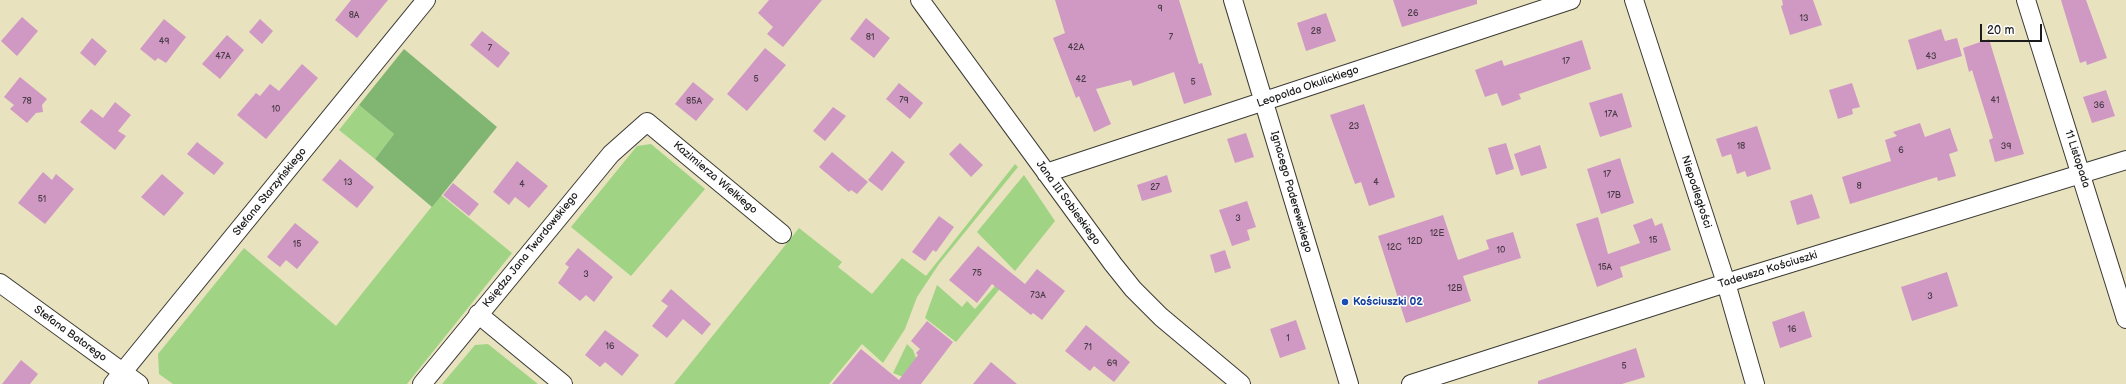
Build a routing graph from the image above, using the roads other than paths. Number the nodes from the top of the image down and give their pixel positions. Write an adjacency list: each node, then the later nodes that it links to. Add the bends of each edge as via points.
1 (426, 0): 17 (street, Stefana Starzyńskiego)
2 (920, 0): 10 (street, Jana III Sobieskiego)
3 (1233, 0): 7 (street, Ignacego Paderewskiego)
4 (1571, 0): 7 (street, Leopolda Okulickiego)
5 (1634, 0): 14 (street, Niepodległości)
6 (2026, 0): 11 (street, 11 Listopada)
7 (1265, 101): 10 (street, Leopolda Okulickiego); 22 (street, Ignacego Paderewskiego)
8 (647, 122): 12 (street, Kazimierza Wielkiego); 15 (street, Księdza Jana Twardowskiego, via 610,154)
9 (2126, 160): 11 (street, Tadeusza Kościuszki)
10 (1046, 173): 21 (street, Jana III Sobieskiego, via 1133,289 1160,317)
11 (2082, 174): 14 (street, Tadeusza Kościuszki); 16 (street, 11 Listopada)
12 (782, 234)
13 (0, 283): 17 (street, Stefana Batorego)
14 (1726, 283): 23 (street, Tadeusza Kościuszki); 24 (street, Niepodległości)
15 (478, 314): 19 (street, Księdza Jana Twardowskiego); 20 (street)
16 (2126, 319)
17 (118, 378): 18 (street, Stefana Batorego)
18 (139, 384)
19 (422, 384)
20 (563, 384)
21 (1241, 384)
22 (1349, 384)
23 (1411, 384)
24 (1755, 384)

